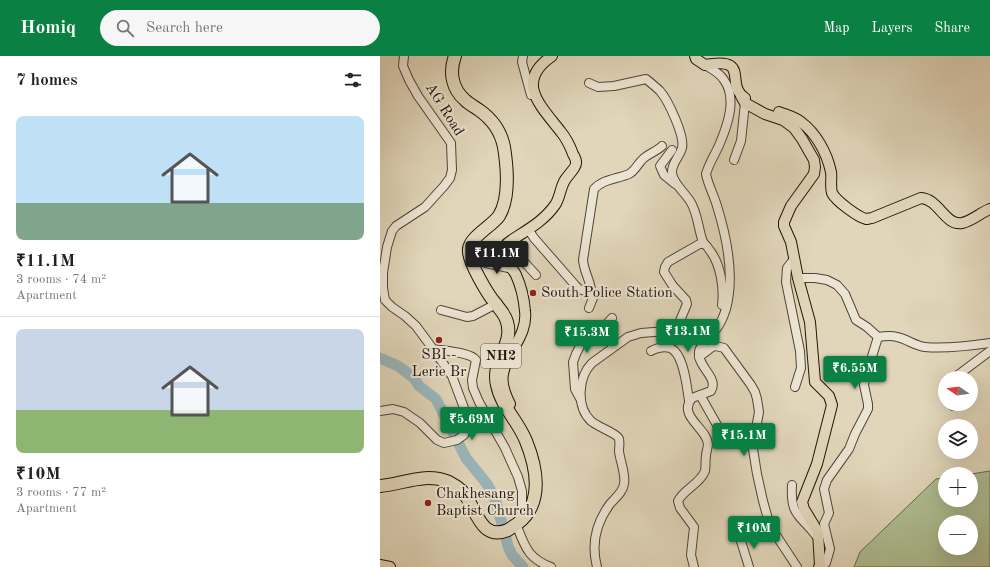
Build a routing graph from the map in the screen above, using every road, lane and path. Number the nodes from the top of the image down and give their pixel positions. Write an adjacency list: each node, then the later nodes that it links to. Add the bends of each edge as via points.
1 (404, 56): 31 (street, AG Road, via 403,66 412,85 451,143 452,170 444,186 424,207 392,231 387,247 383,288 385,300 416,326)
2 (455, 56): 24 (highway, NH2, via 452,66 454,86 465,101 480,110 495,126 504,146 507,185 504,205 498,216 468,247 478,276)
3 (523, 56): 9 (street, via 522,62 530,92)
4 (552, 56): 9 (main road, via 538,69 533,81 534,90)
5 (695, 56): 6 (main road)
6 (705, 65): 8 (main road, via 717,62 731,64); 28 (street, via 724,79 731,102 721,140 706,174 720,215 729,262 729,294)
7 (589, 83): 13 (street, via 598,87 614,86 646,79 660,91 681,133 683,143 672,167 672,173)
8 (743, 100): 12 (street, via 741,141); 14 (main road, via 791,116 809,129 827,160 831,172 832,192 844,206 860,216 872,218 921,198 927,198 955,223 971,220); 18 (main road, via 789,124 802,139 814,160 814,174 791,206 784,222)
9 (544, 111): 15 (main road, via 562,133 576,164 564,182 555,205 543,219)
10 (662, 146): 23 (street, via 645,156 635,170 598,184 594,189 583,260)
11 (672, 150): 13 (street, via 660,166 664,175)
12 (734, 160)
13 (679, 186): 16 (street, via 691,202)
14 (990, 209)
15 (528, 229): 17 (main road); 23 (street, via 574,285)
16 (703, 242): 28 (street, via 712,252 718,268 723,296); 38 (street, via 668,262 664,268 673,286 686,300 687,304 679,323 666,331 634,334 592,363 584,374)
17 (505, 247): 20 (main road, via 504,258); 21 (street)
18 (794, 259): 22 (main road); 36 (street, via 787,268 786,282 800,350 801,368)
19 (486, 263): 20 (street)
20 (512, 269): 42 (main road, via 520,285 525,324 502,375 509,403)
21 (536, 275)
22 (798, 278): 29 (street, via 827,280 837,285 845,294 856,320); 47 (main road, via 810,322 815,382 829,396 832,404 817,464 802,502 818,532)
23 (591, 293): 25 (street, via 593,298)
24 (496, 304): 26 (street, via 467,317); 42 (highway, NH2, via 507,320 509,329 509,338 498,363 497,385)
25 (589, 308)
26 (441, 310)
27 (612, 318): 38 (street, via 580,346 573,362 575,389)
28 (721, 320): 34 (street, via 701,347)
29 (878, 337): 30 (street, via 898,337 927,347); 55 (street, via 864,385 868,408 849,449 825,485 829,513 824,524 830,549 826,563)
30 (990, 343)
31 (433, 349): 40 (street, AG Road, via 452,376 464,408 467,428 464,435 457,440 444,443 404,412 393,409); 45 (street, via 468,355 476,360 473,388 505,448 522,491)
32 (651, 350): 39 (street, via 669,347 675,350 686,379)
33 (990, 351): 35 (street)
34 (700, 357): 37 (street, via 713,386 711,391); 54 (street, via 712,347 724,348 755,392 759,412 753,449 756,474 770,526)
35 (963, 371)
36 (795, 387)
37 (700, 396): 39 (street); 41 (street)
38 (582, 401): 51 (street, via 590,421 619,438 624,476 621,492 598,524 594,541)
39 (689, 401): 52 (street, via 690,415 708,444 702,477 682,494 678,501 694,527 691,555)
40 (380, 411)
41 (724, 439)
42 (526, 441): 45 (highway, NH2, via 534,468 535,500)
43 (792, 485): 47 (street, via 792,505)
44 (380, 486): 45 (highway, via 427,478 438,479 454,485 462,492 478,519 491,531 509,530)
45 (519, 521): 50 (street, via 523,542 534,559)
46 (740, 538): 53 (street)
47 (819, 541): 55 (main road)
48 (380, 565): 49 (main road)
49 (390, 567)
50 (550, 567)
51 (597, 567)
52 (694, 567)
53 (749, 567)
54 (797, 567)
55 (819, 567)

